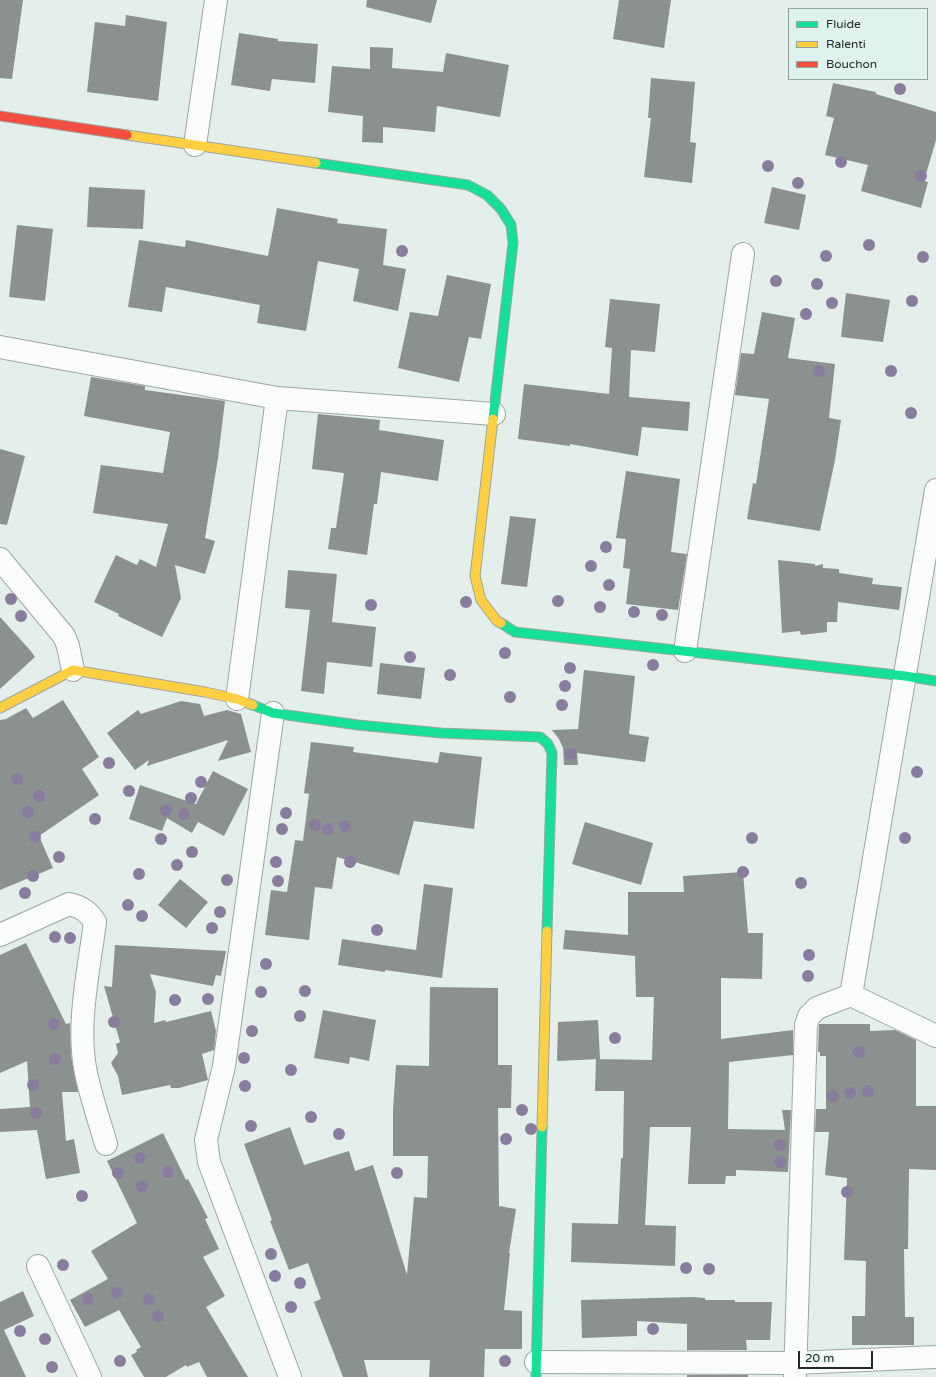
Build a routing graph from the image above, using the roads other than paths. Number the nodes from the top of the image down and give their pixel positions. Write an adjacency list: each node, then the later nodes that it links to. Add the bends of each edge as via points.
1 (216, 0): 3 (street)
2 (0, 116): 3 (street)
3 (195, 145): 7 (street, via 468,184 488,194 511,225 513,243)
4 (743, 254): 10 (street)
5 (0, 347): 6 (street)
6 (277, 398): 7 (street); 14 (street)
7 (494, 414): 10 (street, via 475,576 481,600 497,621 515,632)
8 (936, 490): 12 (street)
9 (0, 559): 11 (street, via 64,636)
10 (685, 651): 12 (street)
11 (73, 670): 14 (street); 15 (street)
12 (905, 676): 13 (street); 18 (street)
13 (936, 681)
14 (237, 699): 16 (street)
15 (0, 708)
16 (273, 713): 23 (street, via 441,733 540,737 548,744 552,753); 26 (street, via 224,1066 206,1140 209,1162)
17 (0, 935): 20 (street, via 69,904 90,913 95,922 84,1008 83,1041 86,1072)
18 (851, 995): 19 (street); 24 (street, via 817,1008 809,1016 806,1026)
19 (936, 1036)
20 (106, 1144)
21 (38, 1266): 25 (street)
22 (936, 1357): 24 (street)
23 (536, 1370): 24 (street)
24 (795, 1370)
25 (90, 1377)
26 (290, 1377)

